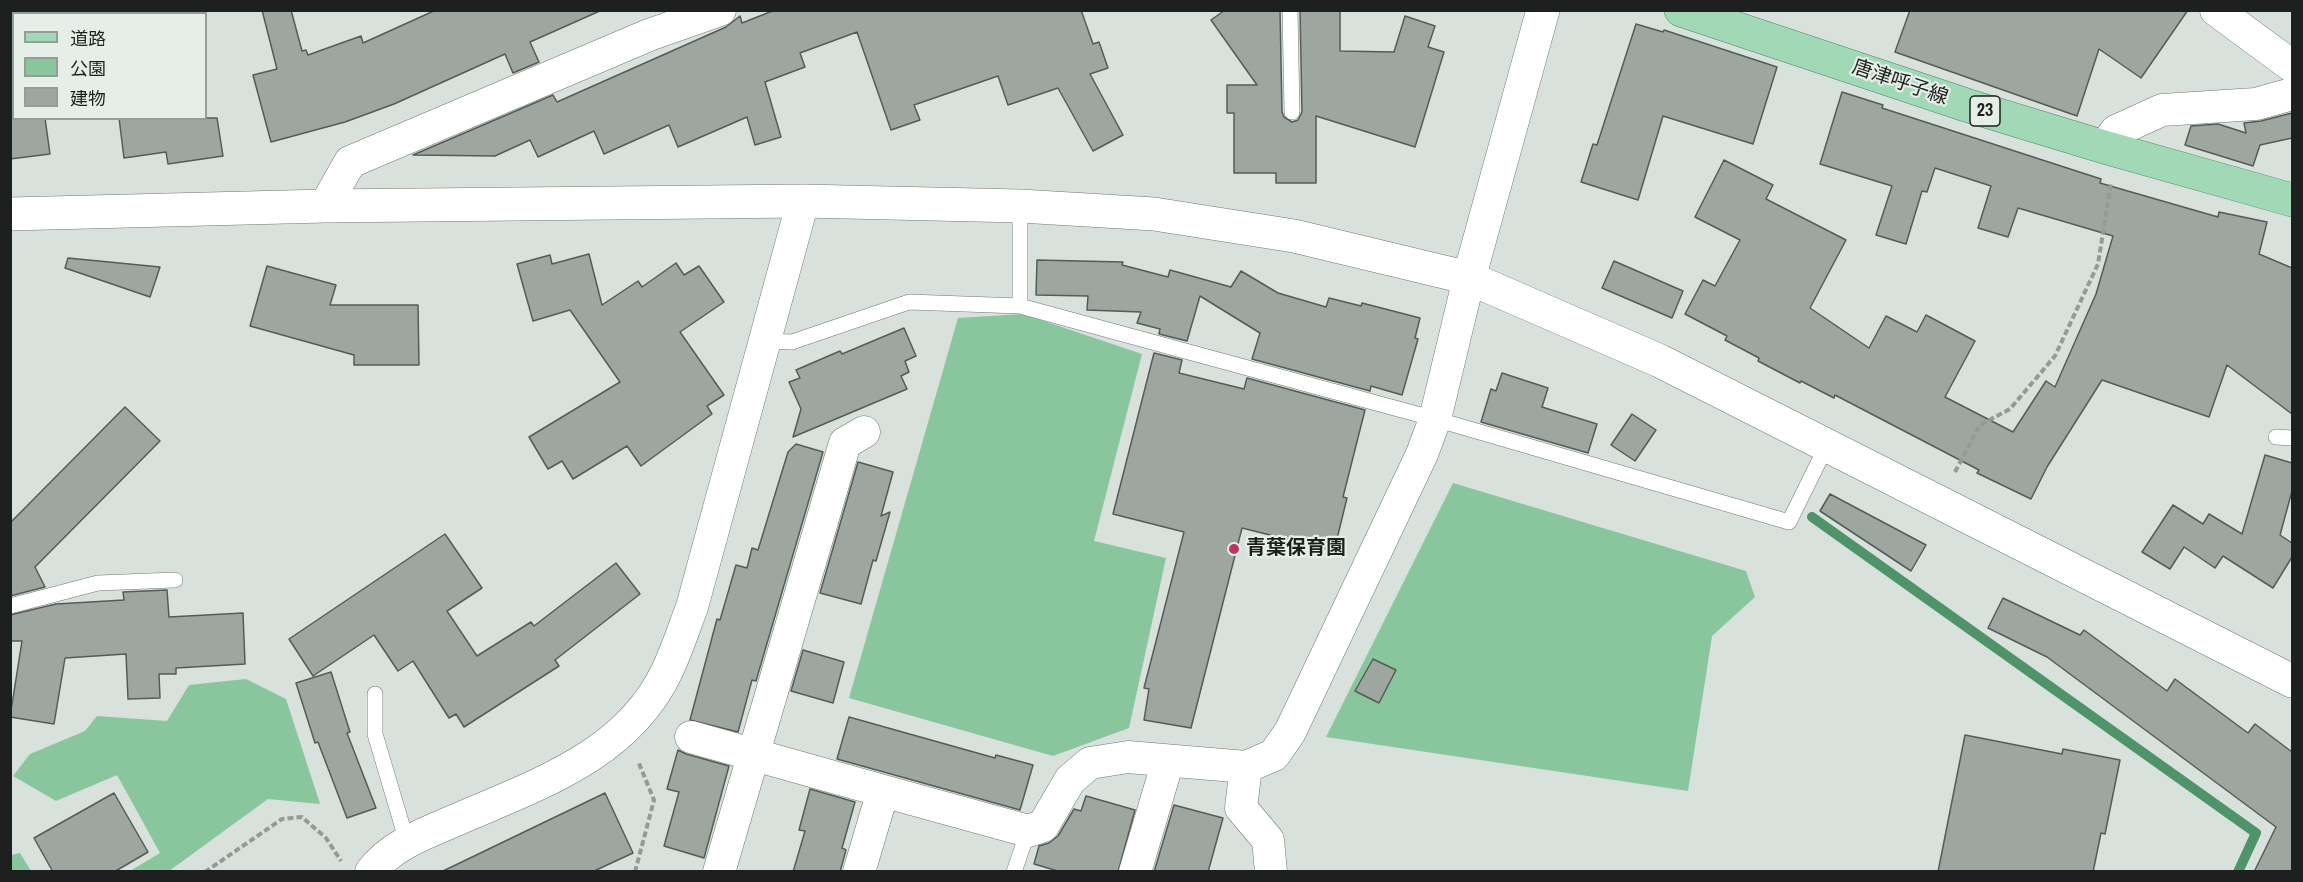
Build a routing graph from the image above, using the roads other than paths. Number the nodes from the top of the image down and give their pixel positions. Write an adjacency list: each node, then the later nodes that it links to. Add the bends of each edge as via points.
1 (720, 10): 12 (street, via 649,35 350,162)
2 (1290, 10): 8 (lane)
3 (1543, 10): 15 (street)
4 (1681, 10): 9 (main road, 唐津呼子線 / 23)
5 (2217, 10): 6 (street)
6 (2292, 66)
7 (2292, 94): 9 (street, via 2256,104 2162,110 2116,131)
8 (1292, 112)
9 (2104, 147): 11 (main road, 唐津呼子線 / 23)
10 (803, 201): 12 (street); 13 (street); 17 (street)
11 (2290, 204)
12 (325, 206): 14 (street)
13 (1020, 206): 15 (street, via 1154,214 1294,236); 16 (lane)
14 (10, 214)
15 (1469, 278): 18 (street); 22 (street, via 1660,361)
16 (1020, 306): 17 (lane, via 909,302 792,342); 18 (lane)
17 (766, 340): 33 (street, via 692,607 667,672 650,700 626,729 595,755 561,775)
18 (1435, 419): 22 (lane, via 1790,522); 30 (street, via 1290,732 1274,755)
19 (864, 432): 28 (street, via 845,442)
20 (2276, 437): 21 (lane)
21 (2292, 438)
22 (1827, 445): 25 (street)
23 (175, 580): 24 (lane, via 98,583)
24 (10, 606)
25 (2292, 681)
26 (375, 694): 33 (lane, via 375,734)
27 (691, 737): 28 (street)
28 (754, 754): 31 (street); 35 (street)
29 (1168, 761): 30 (street); 32 (street, via 1128,757 1090,763 1070,780 1043,826); 38 (street)
30 (1246, 767): 39 (street, via 1241,808 1268,840)
31 (883, 790): 32 (street); 36 (street)
32 (1028, 831): 37 (lane)
33 (407, 842): 34 (street, via 378,862)
34 (357, 867)
35 (719, 872)
36 (858, 872)
37 (1014, 872)
38 (1135, 872)
39 (1271, 872)

